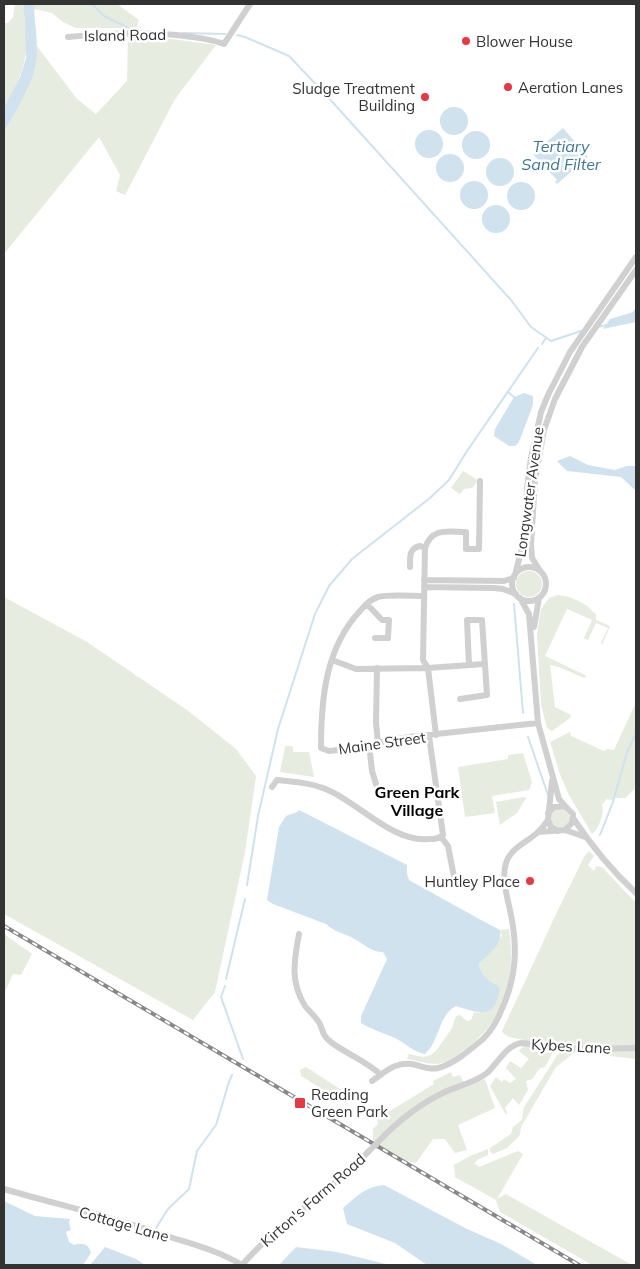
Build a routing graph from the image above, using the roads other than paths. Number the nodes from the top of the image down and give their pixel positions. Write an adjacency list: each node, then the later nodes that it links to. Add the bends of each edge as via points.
1 (250, 4): 2 (street, Island Road, via 224,44 211,39 159,32)
2 (68, 36)
3 (636, 257): 9 (street, Longwater Avenue, via 576,343 548,395 537,428 528,478 525,536)
4 (636, 270): 8 (street, Longwater Avenue, via 577,356 555,399 544,430 534,489 531,554)
5 (480, 481): 6 (street, via 479,549 466,549 466,532 436,534 428,540)
6 (425, 548): 7 (street, via 420,546 412,550); 10 (street)
7 (410, 567)
8 (541, 572): 9 (street, via 529,568); 13 (street, via 546,586)
9 (514, 577): 10 (street, via 504,581); 12 (street, via 513,586)
10 (424, 584): 11 (street); 12 (street, via 503,589)
11 (424, 596): 14 (street, Maine Street, via 378,596); 21 (street, via 423,660)
12 (518, 596): 13 (street, via 531,601); 15 (street, via 529,614)
13 (539, 598): 15 (street)
14 (368, 604): 16 (street, via 382,620 389,620 388,638); 17 (street, Maine Street, via 346,629)
15 (532, 634): 23 (street)
16 (375, 638)
17 (332, 660): 20 (street, via 356,669); 26 (street, Maine Street, via 322,704 321,748 329,751)
18 (484, 664): 19 (street); 19 (street, via 482,620 467,620); 22 (street, via 486,695)
19 (469, 665): 21 (street)
20 (377, 668): 21 (street); 25 (street)
21 (428, 668): 24 (street)
22 (460, 699)
23 (538, 723): 24 (street, Maine Street); 27 (street)
24 (433, 735): 25 (street, Maine Street); 35 (street)
25 (378, 743): 26 (street, Maine Street)
26 (369, 744): 28 (street)
27 (553, 777): 30 (street, via 559,799); 31 (street)
28 (376, 784)
29 (272, 787): 35 (street, via 277,780 322,788 406,836 423,840)
30 (565, 806): 31 (street, via 554,807); 32 (street)
31 (548, 816): 33 (street, via 551,827); 34 (street)
32 (573, 818): 33 (street, via 571,826); 36 (street)
33 (562, 830): 34 (street); 36 (street)
34 (538, 832): 42 (street, via 511,853 505,864 516,956 512,983 494,1025 483,1038 447,1064 437,1068 401,1064)
35 (441, 837): 37 (street, via 448,846)
36 (586, 838): 38 (street)
37 (454, 882)
38 (636, 893)
39 (299, 934): 42 (street, via 293,974 298,994 329,1041)
40 (636, 1048): 41 (street, Kybes Lane, via 573,1049 521,1043)
41 (507, 1051): 45 (street, Kirton's Farm Road, bridge, via 487,1073 406,1115 353,1168 275,1231)
42 (381, 1075): 43 (street)
43 (372, 1081)
44 (4, 1189): 45 (street, Cottage Lane, via 197,1244)
45 (242, 1265)

